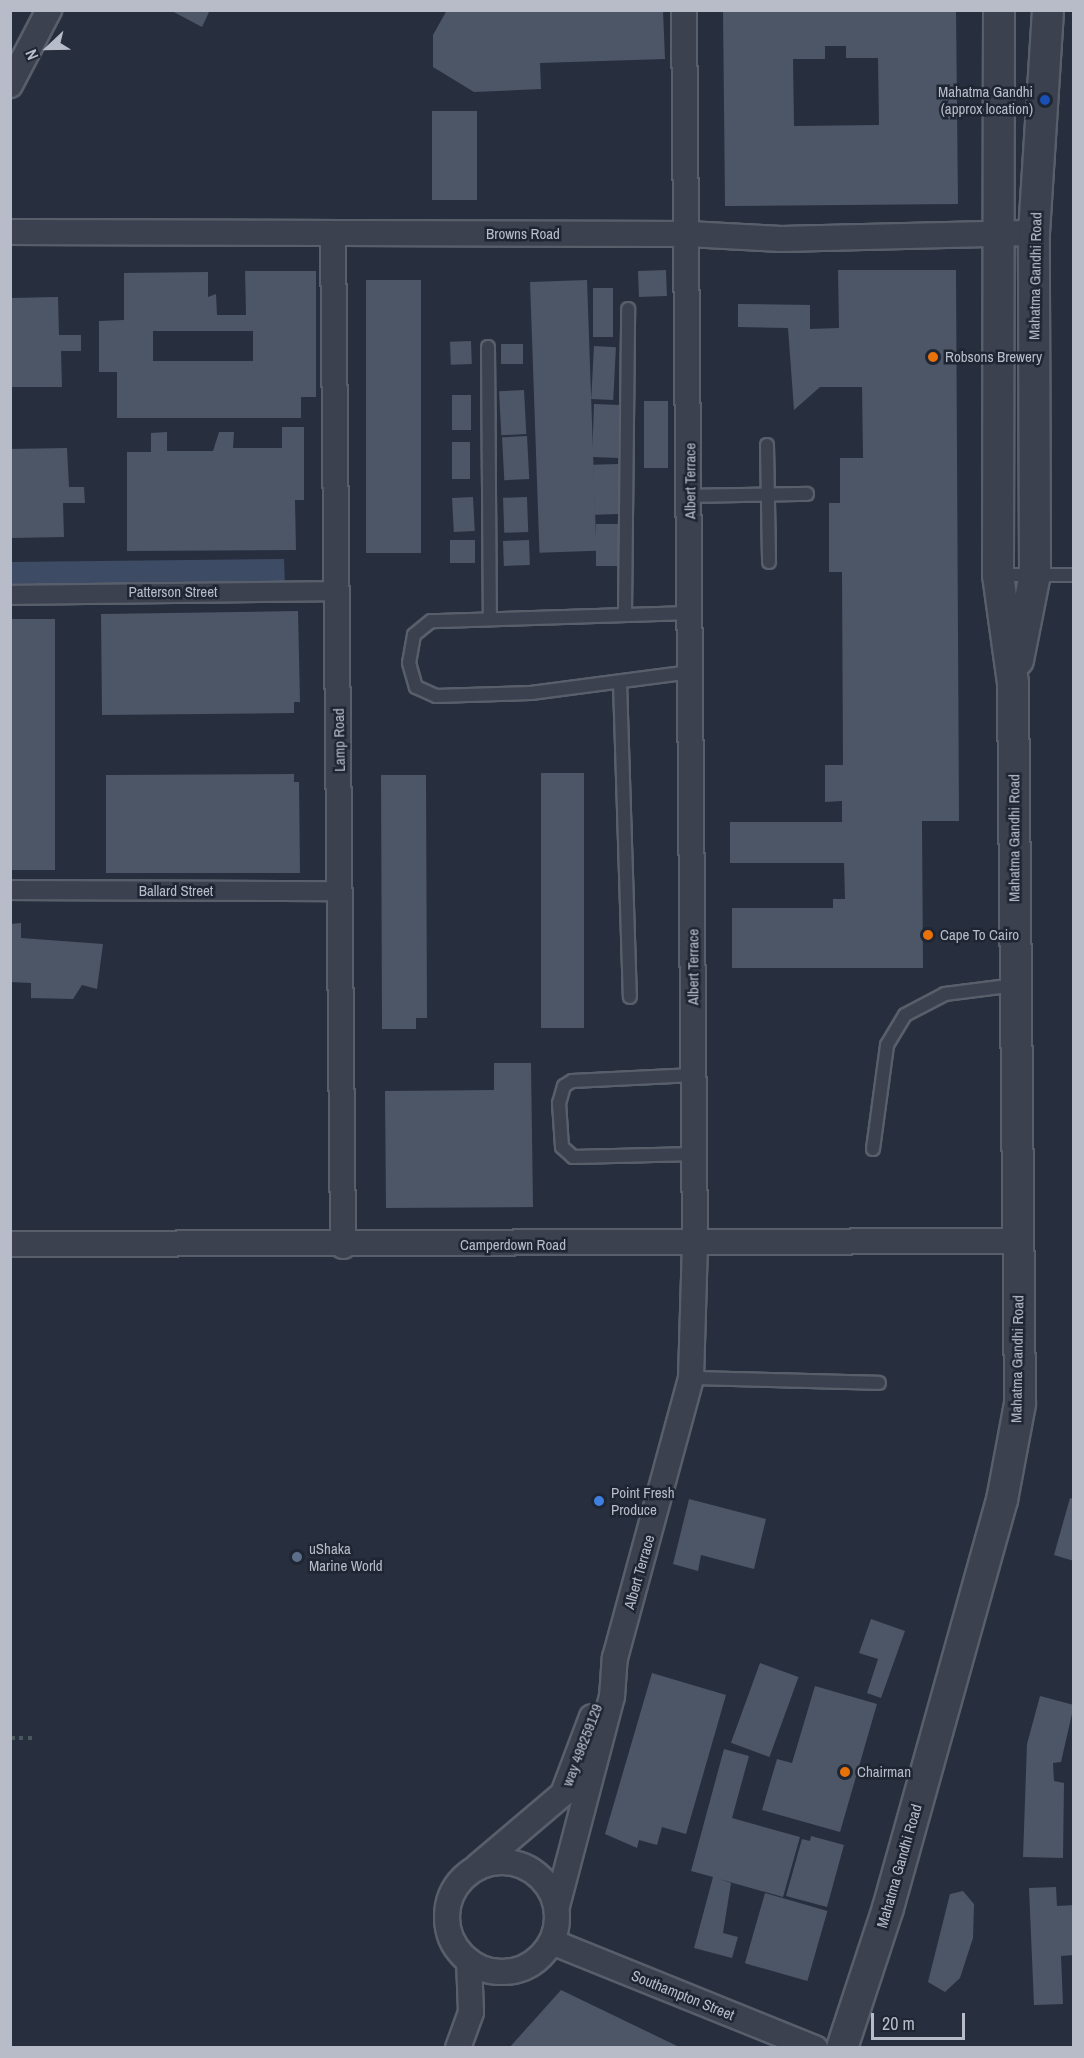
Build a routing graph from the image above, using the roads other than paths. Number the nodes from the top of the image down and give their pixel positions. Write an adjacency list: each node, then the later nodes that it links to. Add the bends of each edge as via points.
1 (50, 10): 5 (street)
2 (684, 10): 9 (street, Albert Terrace)
3 (999, 10): 10 (street, Mahatma Gandhi Road)
4 (1048, 10): 7 (street, Mahatma Gandhi Road)
5 (10, 85)
6 (10, 232): 8 (street, Browns Road)
7 (1034, 233): 10 (street, Browns Road); 18 (street, Mahatma Gandhi Road)
8 (333, 234): 9 (street, Browns Road); 21 (street, Lamp Road)
9 (688, 234): 10 (street, Browns Road, via 781,239); 16 (street, Albert Terrace)
10 (996, 235): 19 (street, Mahatma Gandhi Road)
11 (628, 309): 23 (lane)
12 (488, 347): 25 (lane)
13 (767, 445): 15 (lane)
14 (807, 494): 15 (lane)
15 (765, 495): 16 (lane); 17 (lane)
16 (690, 496): 24 (street, Albert Terrace)
17 (769, 562)
18 (1035, 574): 19 (lane); 20 (lane); 28 (street, Mahatma Gandhi Road)
19 (998, 575): 28 (street, Mahatma Gandhi Road)
20 (1074, 575)
21 (337, 591): 22 (street, Patterson Street); 30 (street, Lamp Road)
22 (10, 595)
23 (625, 613): 24 (lane); 25 (lane)
24 (690, 613): 26 (street, Albert Terrace)
25 (490, 616): 27 (lane, via 421,627 410,644 416,687 435,696)
26 (691, 672): 27 (lane); 33 (street, Albert Terrace)
27 (620, 683): 32 (lane)
28 (1013, 683): 31 (street, Mahatma Gandhi Road)
29 (10, 890): 30 (street, Ballard Street)
30 (342, 891): 39 (street, Lamp Road)
31 (1015, 985): 34 (lane, via 945,994 904,1015 885,1055); 36 (street, Mahatma Gandhi Road)
32 (630, 997)
33 (694, 1075): 35 (street, Albert Terrace); 35 (lane, via 572,1081 564,1086 559,1103 562,1147 573,1157)
34 (873, 1149)
35 (695, 1154): 38 (street, Albert Terrace)
36 (1016, 1241): 38 (street, Camperdown Road); 49 (street, Mahatma Gandhi Road, via 1020,1404 1012,1457 888,1908)
37 (10, 1244): 39 (street, Camperdown Road)
38 (696, 1245): 39 (street, Camperdown Road); 40 (street, Albert Terrace)
39 (343, 1246)
40 (691, 1378): 41 (lane); 42 (street, Albert Terrace)
41 (879, 1383)
42 (615, 1658): 43 (street, way 498259129, via 563,1794); 44 (street, Albert Terrace, via 612,1697)
43 (476, 1867): 44 (street, via 501,1861 526,1866 546,1883); 46 (street, via 455,1887 447,1917 450,1934)
44 (557, 1906): 45 (street)
45 (552, 1942): 46 (street, via 522,1969 495,1972); 48 (street, Southampton Street)
46 (470, 1961): 47 (street, via 471,2012)
47 (458, 2048)
48 (815, 2048)
49 (842, 2048)

